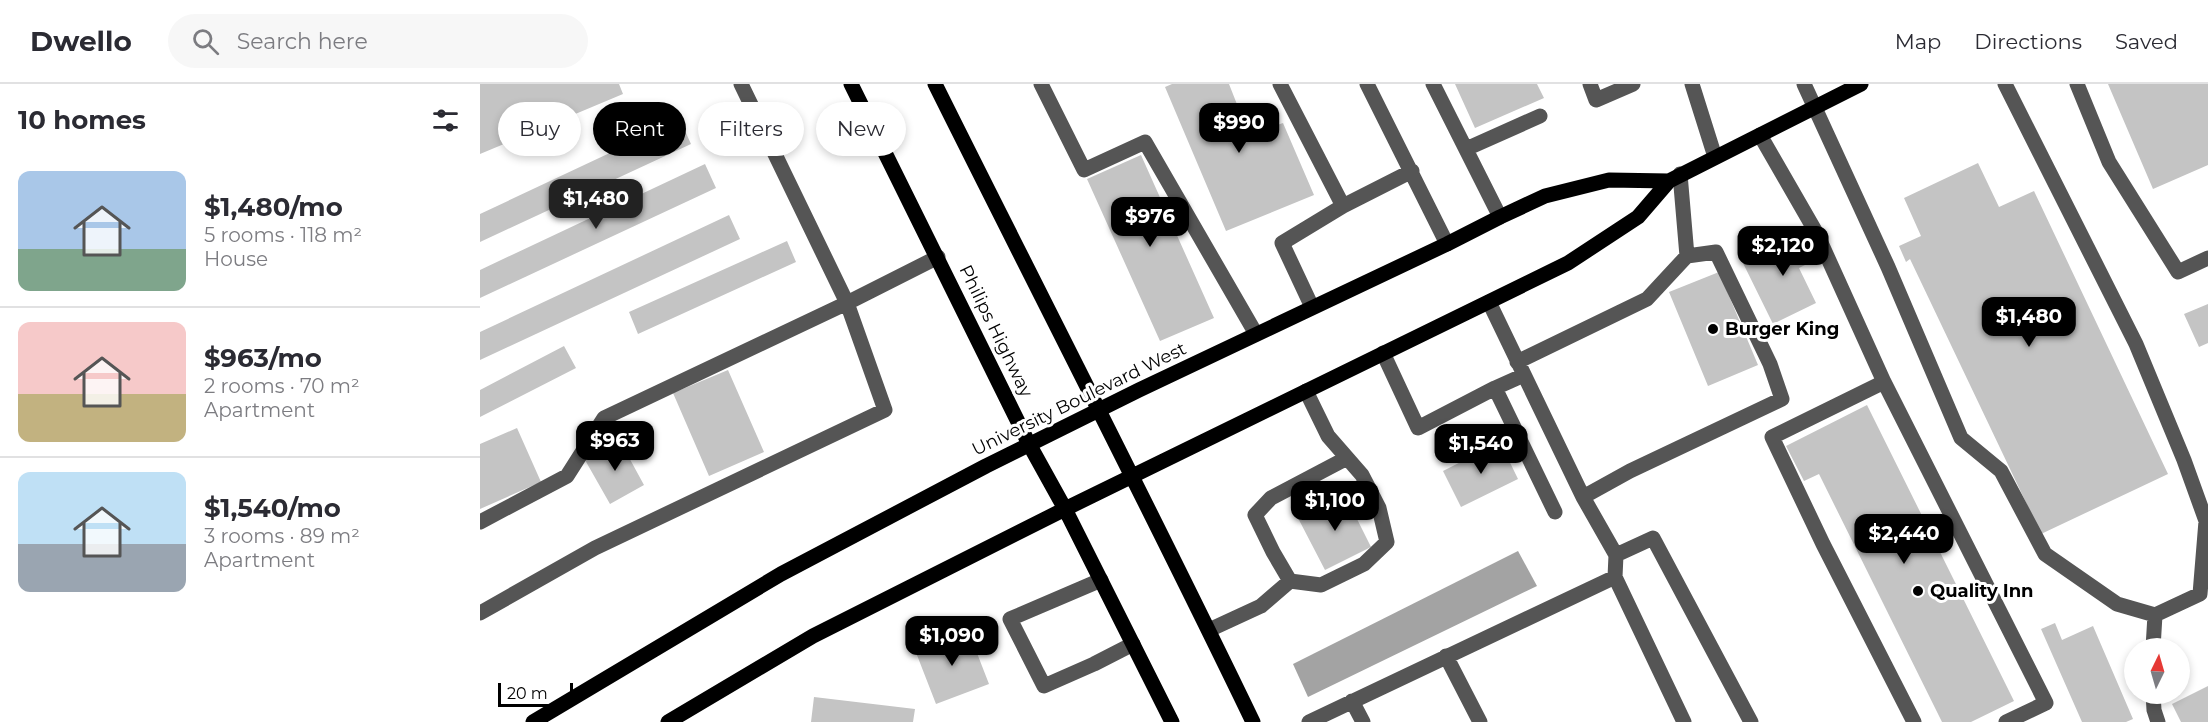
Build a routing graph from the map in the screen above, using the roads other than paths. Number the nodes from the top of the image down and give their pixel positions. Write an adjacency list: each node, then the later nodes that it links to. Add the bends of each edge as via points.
1 (741, 84): 29 (lane)
2 (851, 84): 26 (main road, Philips Highway)
3 (935, 84): 37 (main road)
4 (1041, 84): 31 (lane, via 1084,170 1145,142)
5 (1280, 84): 22 (lane)
6 (1367, 84): 20 (lane)
7 (1433, 84): 18 (lane)
8 (1590, 84): 9 (lane, via 1596,100)
9 (1633, 84)
10 (1692, 84): 19 (lane)
11 (1804, 84): 15 (lane)
12 (1861, 84): 15 (main road, University Boulevard West)
13 (2004, 84): 50 (lane, via 2136,344 2206,521 2200,594)
14 (2077, 84): 27 (lane, via 2109,162 2178,272)
15 (1815, 107): 17 (main road, University Boulevard West); 50 (lane, via 1961,438 2001,471 2045,554 2117,604)
16 (1540, 116): 18 (lane)
17 (1760, 135): 19 (main road, University Boulevard West); 34 (lane, via 1817,234)
18 (1466, 149): 23 (lane)
19 (1715, 157): 21 (main road, University Boulevard West)
20 (1412, 171): 22 (lane); 24 (lane)
21 (1674, 177): 23 (main road, University Boulevard West, via 1609,180 1545,196); 25 (lane); 28 (main road, University Boulevard West, via 1638,217 1568,263)
22 (1343, 206): 30 (lane, via 1282,243)
23 (1500, 217): 24 (main road, University Boulevard West)
24 (1447, 244): 30 (main road, University Boulevard West)
25 (1687, 256): 33 (lane, via 1647,299); 41 (lane, via 1716,252 1770,364 1782,399)
26 (938, 257): 29 (lane); 38 (main road, Philips Highway)
27 (2208, 258)
28 (1489, 302): 32 (main road, University Boulevard West); 33 (lane)
29 (847, 303): 44 (lane, via 604,418 567,476); 49 (lane, via 885,410 580,557)
30 (1312, 307): 31 (main road, University Boulevard West)
31 (1256, 334): 37 (main road, University Boulevard West)
32 (1383, 352): 35 (lane, via 1418,428); 36 (main road, University Boulevard West)
33 (1521, 368): 35 (lane); 41 (lane)
34 (1884, 382): 66 (lane, via 1772,437); 67 (lane, via 2046,703)
35 (1495, 388): 43 (lane)
36 (1306, 391): 39 (lane, via 1328,436); 40 (main road, University Boulevard West)
37 (1098, 410): 38 (main road, University Boulevard West); 40 (main road)
38 (1029, 444): 42 (main road, Philips Highway); 57 (main road, University Boulevard West, via 781,574)
39 (1347, 458): 48 (lane, via 1271,498 1256,515); 48 (lane, via 1362,475 1379,508 1388,542 1364,564 1321,585)
40 (1131, 477): 42 (main road, University Boulevard West); 51 (main road)
41 (1583, 497): 45 (lane)
42 (1065, 509): 47 (main road, Philips Highway); 58 (main road, University Boulevard West, via 813,636)
43 (1555, 512)
44 (480, 522)
45 (1616, 555): 46 (lane); 65 (lane, via 1653,538)
46 (1615, 577): 54 (lane); 64 (lane)
47 (1101, 580): 53 (main road, Philips Highway); 53 (lane, via 1010,620 1044,686)
48 (1290, 581): 51 (lane, via 1261,606)
49 (480, 613)
50 (2155, 615): 52 (lane)
51 (1209, 630): 60 (main road)
52 (2154, 638)
53 (1133, 644): 59 (main road, Philips Highway)
54 (1446, 656): 55 (lane); 63 (lane)
55 (1352, 701): 61 (lane); 62 (lane)
56 (2154, 704): 68 (lane)
57 (533, 722)
58 (668, 722)
59 (1172, 722)
60 (1253, 722)
61 (1309, 722)
62 (1363, 722)
63 (1480, 722)
64 (1684, 722)
65 (1751, 722)
66 (1914, 722)
67 (2006, 722)
68 (2158, 722)

